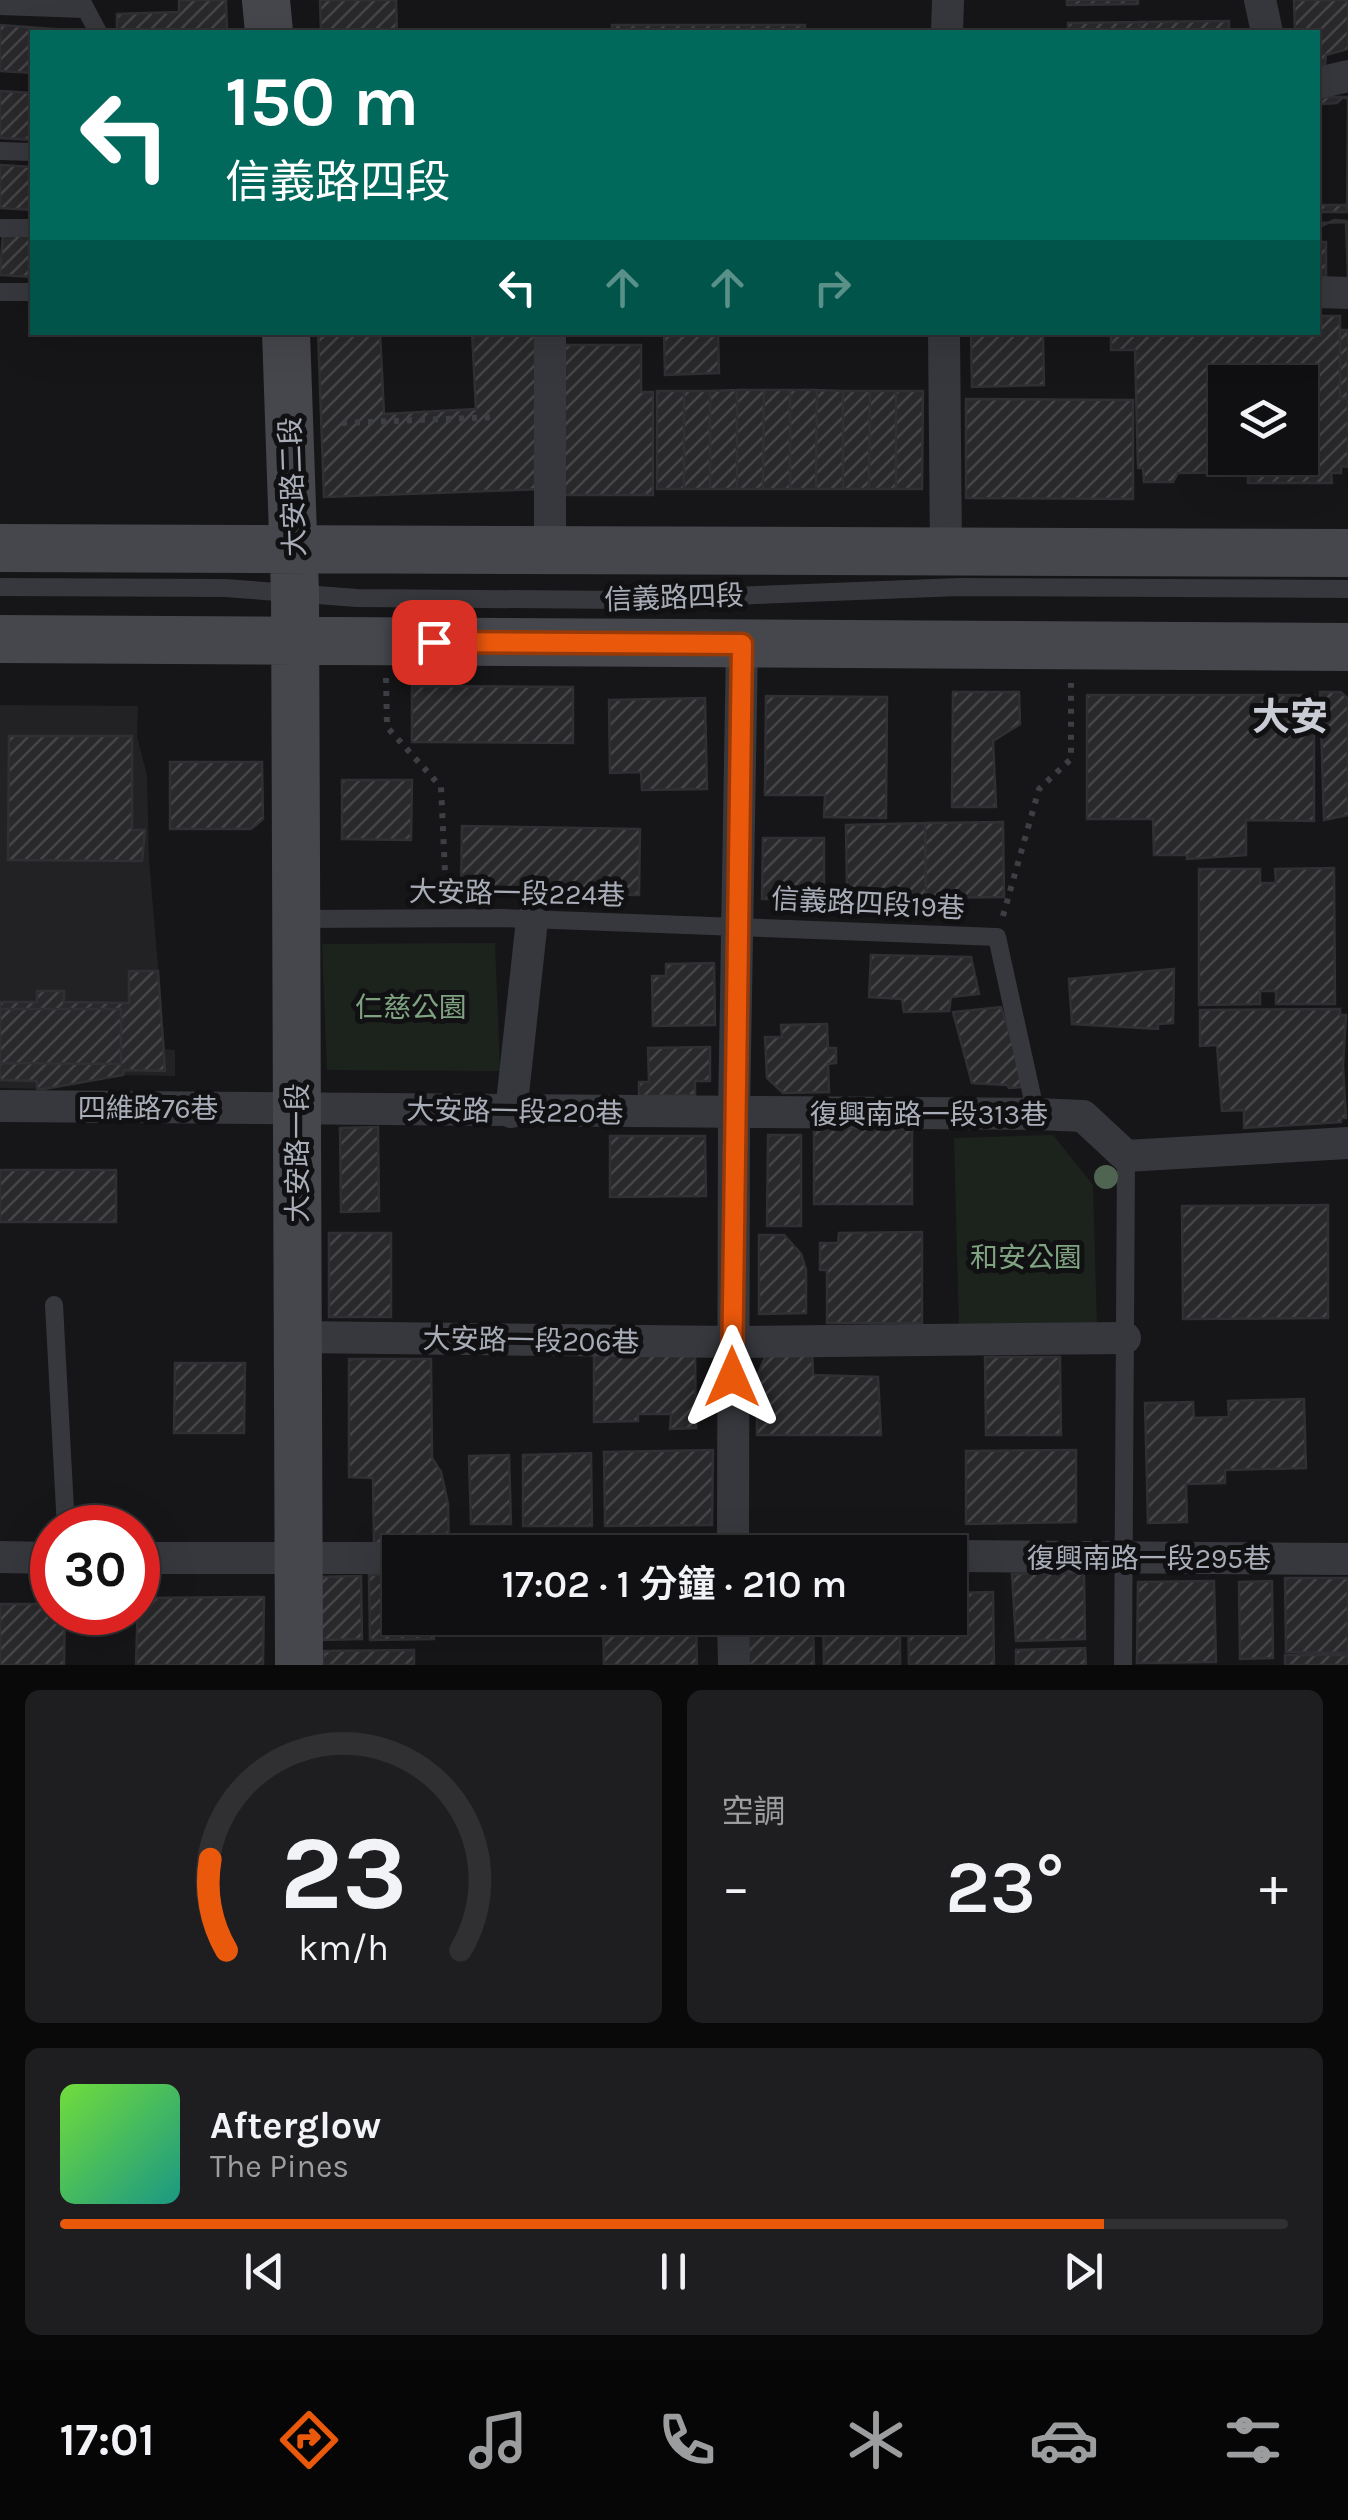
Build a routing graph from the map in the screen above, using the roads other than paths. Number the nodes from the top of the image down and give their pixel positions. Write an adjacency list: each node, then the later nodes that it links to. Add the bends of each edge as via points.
1 (266, 0): 7 (main road)
2 (948, 0): 8 (street)
3 (1260, 0): 9 (street)
4 (83, 4): 5 (lane); 6 (lane)
5 (0, 6)
6 (97, 30)
7 (269, 30)
8 (947, 30)
9 (1267, 30)
10 (1348, 76): 11 (street)
11 (1320, 83)
12 (0, 151): 13 (lane)
13 (30, 152)
14 (0, 228): 15 (lane)
15 (30, 228)
16 (0, 292): 17 (lane)
17 (30, 292)
18 (1320, 292): 19 (street)
19 (1348, 294)
20 (267, 335): 23 (lane)
21 (550, 335): 25 (street)
22 (944, 335): 26 (street)
23 (287, 353): 28 (main road, 大安路二段)
24 (0, 548): 28 (main road, 信義路四段)
25 (550, 550): 26 (main road, 信義路四段); 28 (main road, 信義路四段)
26 (946, 552): 27 (main road, 信義路四段)
27 (1348, 553)
28 (294, 571): 29 (lane, 信義路四段, via 225,588); 30 (lane, 信義路四段, via 358,598 627,600 960,587); 32 (main road, 大安路二段)
29 (0, 588)
30 (1348, 589)
31 (0, 639): 32 (main road, 信義路四段)
32 (294, 641): 33 (main road, 信義路四段); 35 (main road, 大安路一段)
33 (742, 644): 34 (main road, 信義路四段); 37 (street)
34 (1348, 647)
35 (296, 919): 36 (lane, 大安路一段224巷); 39 (main road, 大安路一段)
36 (532, 920): 37 (lane, 大安路一段224巷); 40 (street)
37 (736, 925): 41 (street); 42 (lane, 信義路四段19巷, via 997,937)
38 (0, 1106): 39 (street, 四維路76巷)
39 (297, 1109): 40 (street, 大安路一段220巷); 46 (main road, 大安路一段)
40 (511, 1112): 41 (street, 大安路一段220巷)
41 (734, 1114): 42 (street, 復興南路一段313巷); 48 (street)
42 (1036, 1114): 44 (street, 復興南路一段313巷, via 1083,1116)
43 (1348, 1143): 44 (street)
44 (1126, 1156): 47 (lane)
45 (54, 1306): 49 (lane)
46 (298, 1337): 48 (street, 大安路一段206巷); 57 (main road, 大安路一段)
47 (1125, 1338): 48 (street, 大安路一段206巷); 56 (lane)
48 (732, 1342): 50 (street)
49 (65, 1505)
50 (733, 1535)
51 (967, 1556): 56 (street, 復興南路一段295巷)
52 (0, 1558): 53 (street)
53 (30, 1558)
54 (160, 1558): 57 (street)
55 (382, 1558): 57 (street)
56 (1124, 1558): 58 (street, 復興南路一段295巷); 62 (lane)
57 (299, 1559): 60 (main road, 大安路一段)
58 (1348, 1559)
59 (734, 1635): 61 (street)
60 (299, 1665)
61 (734, 1665)
62 (1123, 1665)

